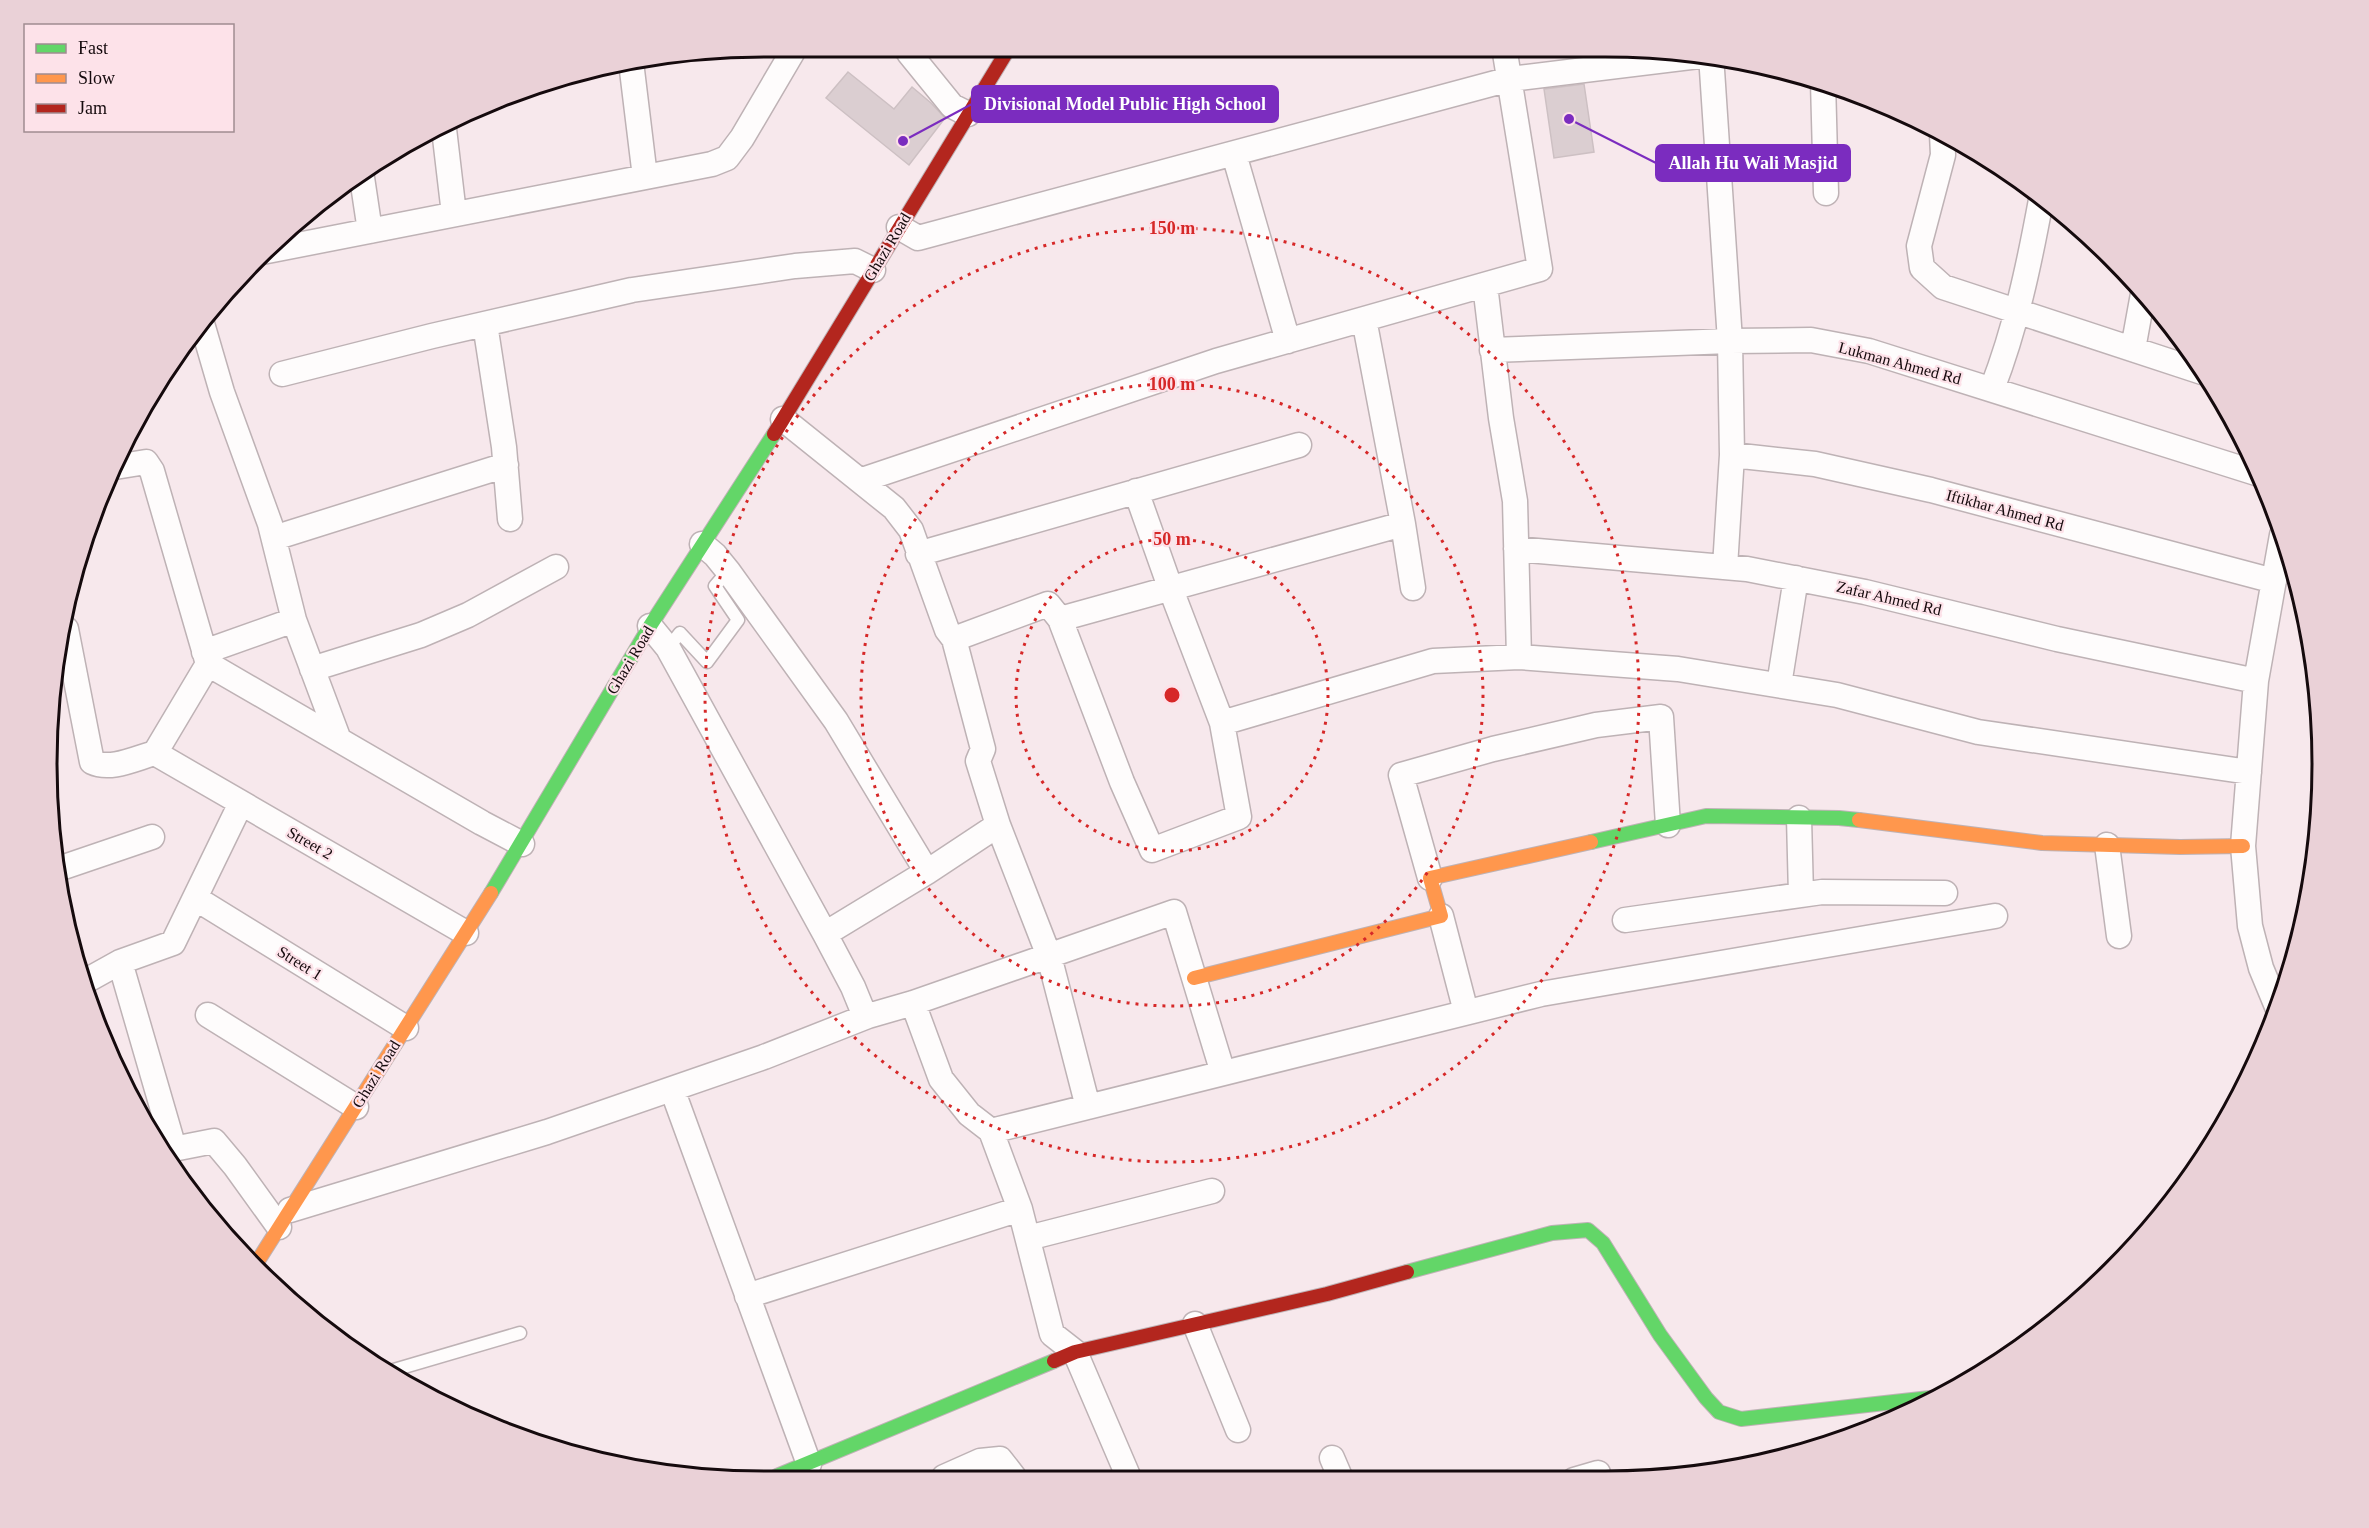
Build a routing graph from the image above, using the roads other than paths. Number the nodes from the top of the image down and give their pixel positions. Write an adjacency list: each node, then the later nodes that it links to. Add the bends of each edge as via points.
1 (790, 57): 15 (street, via 727,158)
2 (912, 57): 11 (street, via 952,106)
3 (1004, 57): 11 (street, Ghazi Road)
4 (1506, 57): 9 (street)
5 (1635, 58): 6 (street)
6 (1619, 59): 9 (street)
7 (1710, 65): 30 (street)
8 (632, 70): 15 (street)
9 (1510, 79): 14 (street); 24 (street, via 1540,269)
10 (1823, 92): 17 (street)
11 (968, 114): 20 (street, Ghazi Road)
12 (445, 133): 19 (street)
13 (1942, 143): 26 (street, via 1943,155 1919,246 1922,268 1943,287)
14 (1234, 154): 20 (street, via 918,238); 31 (street)
15 (645, 177): 19 (street)
16 (363, 182): 21 (street)
17 (1826, 192)
18 (2040, 207): 26 (street)
19 (454, 214): 21 (street)
20 (899, 227): 23 (street, Ghazi Road)
21 (370, 231): 22 (street)
22 (283, 246)
23 (873, 270): 28 (street, via 855,261 795,266 632,290); 37 (street, Ghazi Road)
24 (1485, 285): 27 (street); 33 (street)
25 (2141, 303): 32 (street)
26 (2018, 311): 32 (street); 36 (street)
27 (1365, 320): 31 (street); 46 (street)
28 (485, 324): 35 (street); 40 (street)
29 (205, 332): 47 (street)
30 (1730, 340): 33 (street, Lukman Ahmed Rd); 36 (street, Lukman Ahmed Rd, via 1811,340 1869,351); 39 (street)
31 (1288, 341): 43 (street, via 1216,361)
32 (2133, 349): 34 (street)
33 (1492, 350): 49 (street, via 1515,501)
34 (2191, 368)
35 (282, 374)
36 (1992, 389): 42 (street, Lukman Ahmed Rd)
37 (783, 419): 43 (street); 48 (street, Ghazi Road)
38 (1299, 445): 44 (street)
39 (1732, 455): 53 (street); 56 (street, Iftikhar Ahmed Rd, via 1815,464 1931,490)
40 (506, 465): 45 (street); 47 (street)
41 (123, 466): 66 (street, via 146,462 152,471)
42 (2248, 470)
43 (862, 480): 51 (street, via 894,508 911,530)
44 (1137, 492): 51 (street); 57 (street)
45 (510, 519)
46 (1403, 524): 57 (street); 58 (street)
47 (274, 538): 60 (street)
48 (702, 544): 54 (street); 61 (street, Ghazi Road)
49 (1516, 549): 53 (street, Zafar Ahmed Rd); 65 (street)
50 (2279, 553): 56 (street)
51 (918, 554): 62 (street)
52 (556, 567): 67 (street, via 468,615 421,635)
53 (1725, 567): 55 (street, Zafar Ahmed Rd)
54 (728, 571): 64 (lane, via 715,586 738,620 707,662 680,633); 83 (street, via 836,721)
55 (1796, 578): 68 (street, Zafar Ahmed Rd); 69 (street)
56 (2274, 581): 68 (street)
57 (1170, 587): 59 (street); 70 (street)
58 (1413, 588)
59 (1060, 619): 62 (street, via 1048,604); 70 (street, via 1152,850 1239,817)
60 (294, 621): 66 (street); 67 (street)
61 (650, 626): 64 (street); 79 (street, Ghazi Road)
62 (954, 639): 76 (street, via 983,749 978,761)
63 (68, 641): 72 (street, via 92,762 110,766)
64 (668, 648): 92 (street)
65 (1519, 657): 69 (street, via 1678,669); 70 (street, via 1433,661)
66 (206, 658): 71 (street); 72 (street)
67 (312, 669): 71 (street)
68 (2256, 681): 73 (street)
69 (1779, 685): 73 (street, via 1837,695 1978,732)
70 (1222, 723)
71 (339, 740): 79 (street)
72 (155, 753): 74 (street, Street 2)
73 (2249, 772): 81 (street)
74 (241, 803): 87 (street); 91 (street, Street 2)
75 (1799, 818): 77 (street, via 1706,816); 80 (street, via 1839,818 2042,843); 86 (street)
76 (998, 825): 83 (street); 94 (street)
77 (1668, 825): 84 (street); 84 (street, via 1661,717 1596,725 1401,775)
78 (152, 837): 82 (street)
79 (522, 844): 91 (street, Ghazi Road)
80 (2108, 845): 81 (street); 93 (street)
81 (2243, 846): 98 (street, via 2250,926)
82 (65, 866)
83 (927, 872): 92 (street)
84 (1430, 878): 88 (street)
85 (1945, 893): 86 (street)
86 (1801, 895): 90 (street)
87 (195, 898): 95 (street, via 173,943); 103 (street, Street 1)
88 (1440, 916): 97 (street); 100 (street)
89 (1995, 916): 100 (street, via 1541,994)
90 (1625, 920)
91 (466, 933): 103 (street, Ghazi Road)
92 (825, 934): 102 (street)
93 (2119, 936)
94 (1049, 956): 97 (street, via 1174,912); 99 (street); 107 (street)
95 (120, 962): 96 (street); 109 (street)
96 (91, 978)
97 (1194, 978): 104 (street)
98 (2272, 995)
99 (913, 1003): 102 (street); 108 (street, via 941,1079 969,1114)
100 (1466, 1012): 104 (street)
101 (208, 1015): 106 (street)
102 (867, 1016): 105 (street)
103 (405, 1028): 106 (street, Ghazi Road)
104 (1223, 1073): 107 (street)
105 (672, 1089): 113 (street); 116 (street)
106 (356, 1107): 113 (street, Ghazi Road)
107 (1088, 1107): 108 (street)
108 (991, 1131): 112 (street)
109 (166, 1140)
110 (171, 1149): 113 (street, via 214,1141)
111 (1212, 1191): 114 (street)
112 (1020, 1209): 114 (street); 116 (street)
113 (285, 1219): 115 (street, Ghazi Road)
114 (1028, 1238): 119 (street, via 1052,1334)
115 (259, 1259)
116 (747, 1296): 123 (street)
117 (1195, 1324): 119 (street); 121 (street, via 1327,1294 1552,1233 1588,1230 1603,1243 1660,1335 1719,1412 1741,1419); 122 (street)
118 (520, 1334): 120 (lane)
119 (1075, 1352): 123 (street); 127 (street)
120 (398, 1369)
121 (1914, 1400)
122 (1238, 1430)
123 (809, 1464): 124 (street)
124 (790, 1471)
125 (958, 1471): 126 (street, via 980,1461 1000,1459)
126 (1009, 1471)
127 (1126, 1471)

